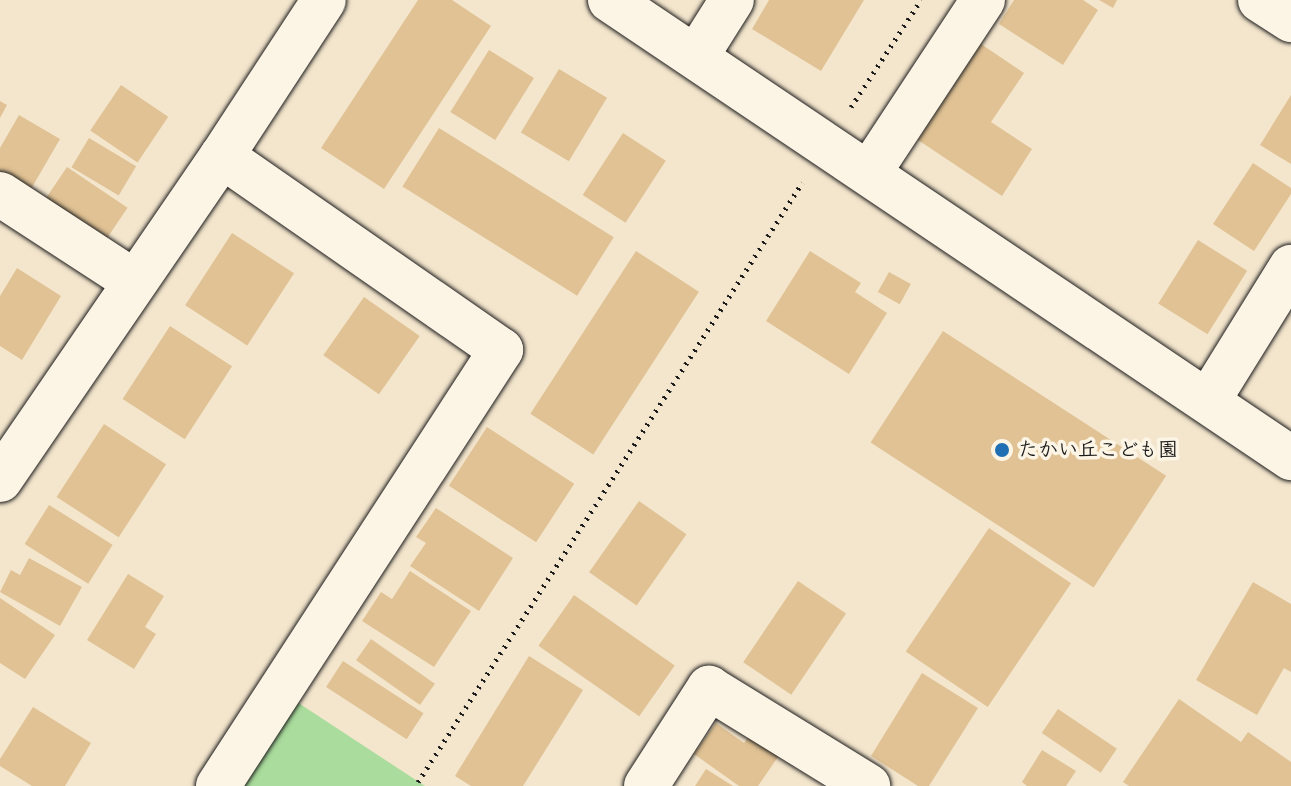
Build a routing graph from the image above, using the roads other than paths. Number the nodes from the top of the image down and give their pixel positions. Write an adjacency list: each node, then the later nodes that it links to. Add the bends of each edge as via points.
1 (324, 0): 8 (street)
2 (610, 0): 7 (street)
3 (732, 0): 7 (street)
4 (983, 0): 9 (street)
5 (1260, 0): 6 (street)
6 (1291, 20)
7 (696, 57): 9 (street)
8 (222, 156): 12 (street); 16 (street, via 501,350)
9 (869, 173): 13 (street)
10 (0, 194): 12 (street)
11 (1291, 267): 13 (street)
12 (135, 282): 15 (street)
13 (1208, 401): 14 (street)
14 (1291, 458)
15 (0, 479)
16 (218, 786)
17 (646, 786): 18 (street, via 709,688)
18 (868, 786)

